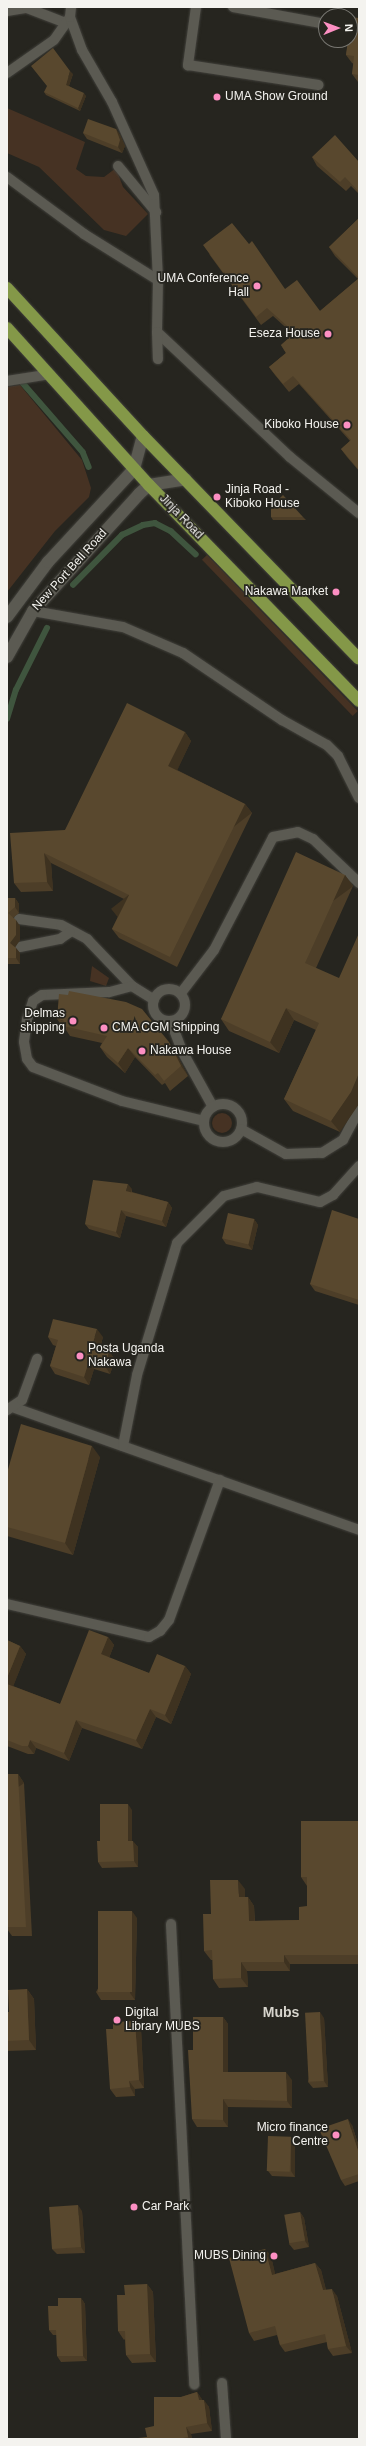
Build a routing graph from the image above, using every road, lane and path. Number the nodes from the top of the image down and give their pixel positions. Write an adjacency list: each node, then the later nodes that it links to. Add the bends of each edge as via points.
1 (196, 7): 7 (lane, via 188,65)
2 (233, 7): 5 (lane)
3 (7, 11): 4 (lane, via 27,8)
4 (69, 16): 6 (lane, via 54,40); 10 (lane, via 82,50 148,180)
5 (318, 23)
6 (7, 73)
7 (318, 85)
8 (118, 166): 10 (lane)
9 (7, 177): 11 (lane, via 84,234)
10 (156, 212): 11 (lane)
11 (158, 280): 14 (lane)
12 (7, 288): 18 (highway)
13 (7, 328): 16 (highway, Jinja Road)
14 (157, 332): 15 (lane); 22 (lane, via 290,457)
15 (158, 359)
16 (46, 375): 17 (lane); 19 (highway, Jinja Road)
17 (7, 381)
18 (143, 436): 19 (main road); 20 (highway)
19 (134, 469): 21 (highway, Jinja Road); 24 (main road, New Port Bell Road, via 106,495 48,562)
20 (186, 479): 21 (main road); 26 (highway)
21 (146, 488): 23 (main road, New Port Bell Road); 27 (highway, Jinja Road)
22 (359, 513)
23 (33, 611): 25 (main road, New Port Bell Road); 28 (lane, via 123,627 183,652 282,720 327,745 338,756)
24 (7, 617)
25 (7, 657)
26 (359, 659)
27 (359, 701)
28 (359, 798)
29 (359, 883): 34 (lane, via 313,840 298,832 273,837 214,950)
30 (19, 919): 31 (lane, via 42,920 61,925)
31 (70, 932): 32 (lane, via 60,939); 33 (lane, via 94,945)
32 (20, 947)
33 (132, 986): 35 (lane); 39 (lane, via 109,992 42,995 33,1001 24,1042 27,1059 33,1067 122,1101)
34 (181, 993): 35 (lane, via 169,989); 36 (lane, via 185,1011)
35 (154, 1000): 36 (lane, via 158,1018)
36 (171, 1022): 37 (lane, via 182,1051)
37 (213, 1107): 39 (lane); 40 (lane, via 220,1104 236,1108 240,1115)
38 (359, 1110): 40 (lane, via 342,1140 322,1152 308,1155 280,1152)
39 (204, 1121): 40 (lane, via 208,1134 219,1142 232,1140)
40 (241, 1129)
41 (359, 1166): 44 (lane, via 333,1195 320,1202 257,1187 224,1196 177,1243 137,1375)
42 (37, 1359): 43 (lane)
43 (11, 1409): 44 (lane)
44 (123, 1446): 45 (lane)
45 (220, 1480): 46 (lane); 47 (lane, via 169,1620 160,1631 149,1637)
46 (359, 1530)
47 (7, 1604)
48 (171, 1924): 50 (lane)
49 (222, 2383): 51 (lane)
50 (194, 2384)
51 (226, 2439)

